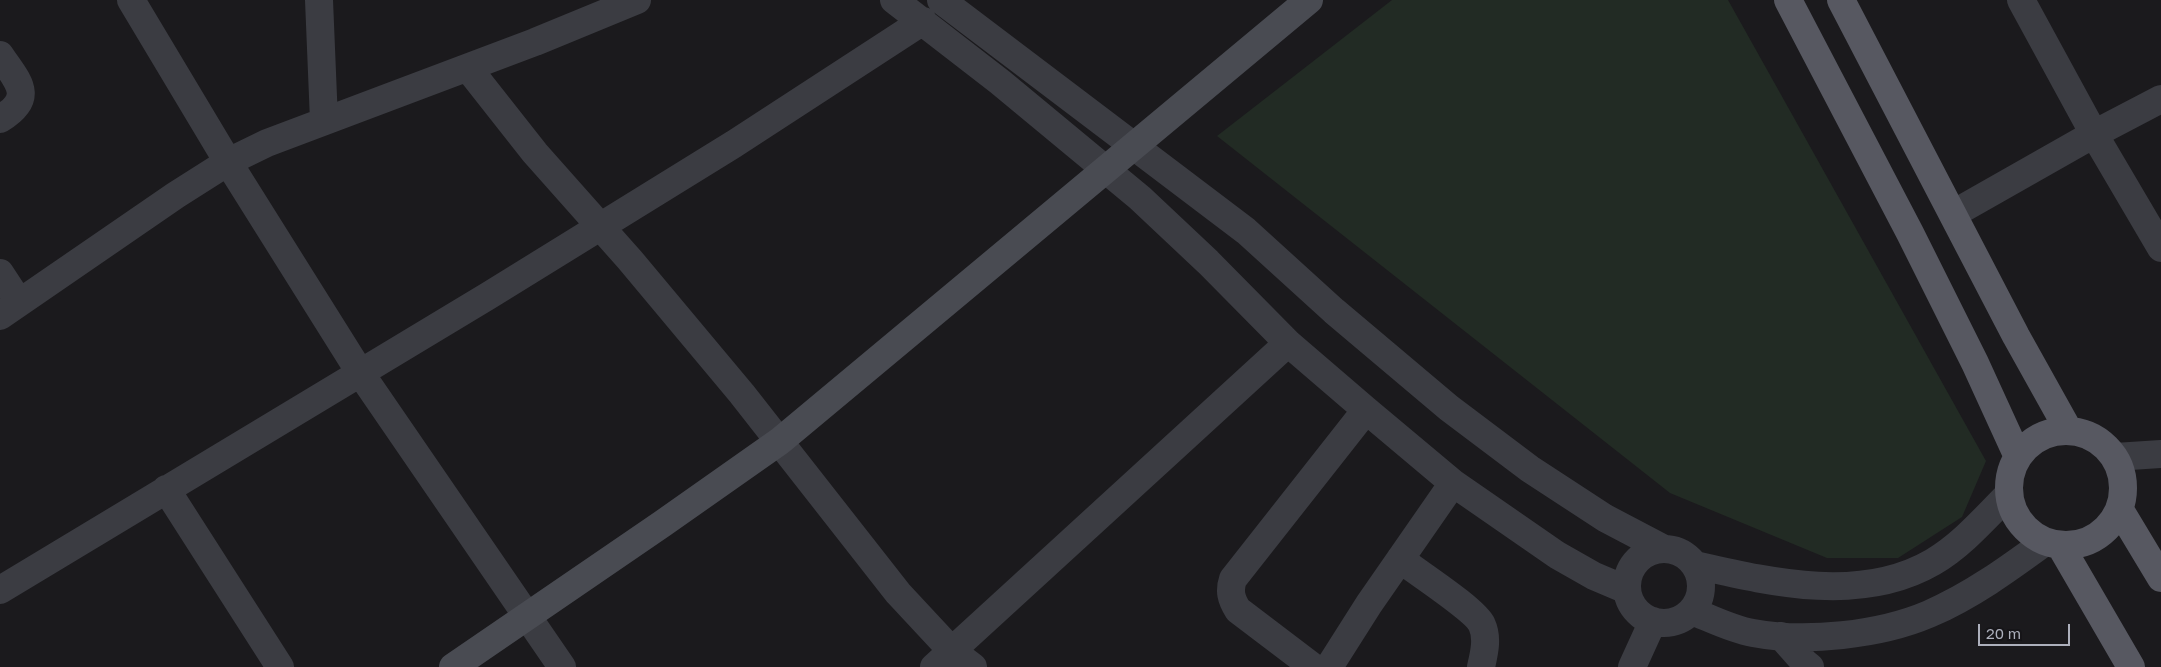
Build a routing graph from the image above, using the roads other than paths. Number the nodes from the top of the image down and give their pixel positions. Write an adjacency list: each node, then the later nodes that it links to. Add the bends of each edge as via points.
1 (131, 0): 18 (street)
2 (319, 0): 15 (street)
3 (637, 0): 12 (street)
4 (894, 0): 10 (street)
5 (941, 0): 17 (street)
6 (1309, 0): 17 (main road)
7 (1788, 0): 31 (main road, via 1910,233)
8 (1841, 0): 20 (main road)
9 (2021, 0): 16 (street)
10 (922, 22): 19 (street); 21 (street)
11 (0, 55): 14 (street, via 20,87 21,96 17,106)
12 (468, 68): 15 (street); 21 (street)
13 (2161, 99): 16 (street)
14 (0, 119)
15 (324, 121): 18 (street)
16 (2094, 134): 20 (street); 22 (street)
17 (1133, 145): 19 (main road); 38 (street, via 1246,231 1449,408 1588,508)
18 (228, 162): 24 (street); 26 (street)
19 (1105, 168): 25 (street, via 1208,262); 29 (main road)
20 (1953, 214): 28 (main road)
21 (600, 226): 26 (street); 29 (street)
22 (2161, 248)
23 (0, 273): 24 (street)
24 (10, 309)
25 (1288, 343): 27 (street); 48 (street)
26 (361, 374): 34 (street); 45 (street)
27 (1366, 410): 33 (street); 52 (street, via 1233,579 1230,589 1238,610)
28 (2069, 431): 31 (main road, via 2040,437); 32 (main road, via 2087,434 2103,443)
29 (780, 441): 45 (main road); 48 (street)
30 (2161, 454): 32 (street)
31 (2018, 457): 35 (main road, via 2010,474)
32 (2115, 457): 36 (main road, via 2122,474 2124,492)
33 (1453, 483): 39 (street); 43 (street, via 1557,555)
34 (166, 489): 42 (street); 49 (street)
35 (2009, 494): 37 (main road, via 2015,514 2027,530); 40 (street, via 1959,544 1907,575 1876,583 1842,586 1804,584 1753,578)
36 (2120, 510): 37 (main road, via 2106,530 2085,542); 41 (main road)
37 (2052, 543): 47 (street, via 1927,615 1859,633 1821,637); 57 (main road)
38 (1664, 549): 40 (street, via 1686,556); 43 (street, via 1652,551 1632,566)
39 (1400, 560): 53 (street); 54 (street, via 1454,598 1482,623 1486,636)
40 (1695, 565): 44 (street, via 1702,588)
41 (2161, 578)
42 (0, 590)
43 (1627, 590): 46 (street, via 1635,610)
44 (1692, 611): 46 (street, via 1674,622); 47 (street, via 1752,633)
45 (528, 615): 50 (main road); 51 (street)
46 (1653, 621): 55 (street)
47 (1781, 636): 56 (street)
48 (953, 662)
49 (280, 667)
50 (453, 667)
51 (562, 667)
52 (1313, 667)
53 (1329, 667)
54 (1481, 667)
55 (1632, 667)
56 (1810, 667)
57 (2131, 667)

